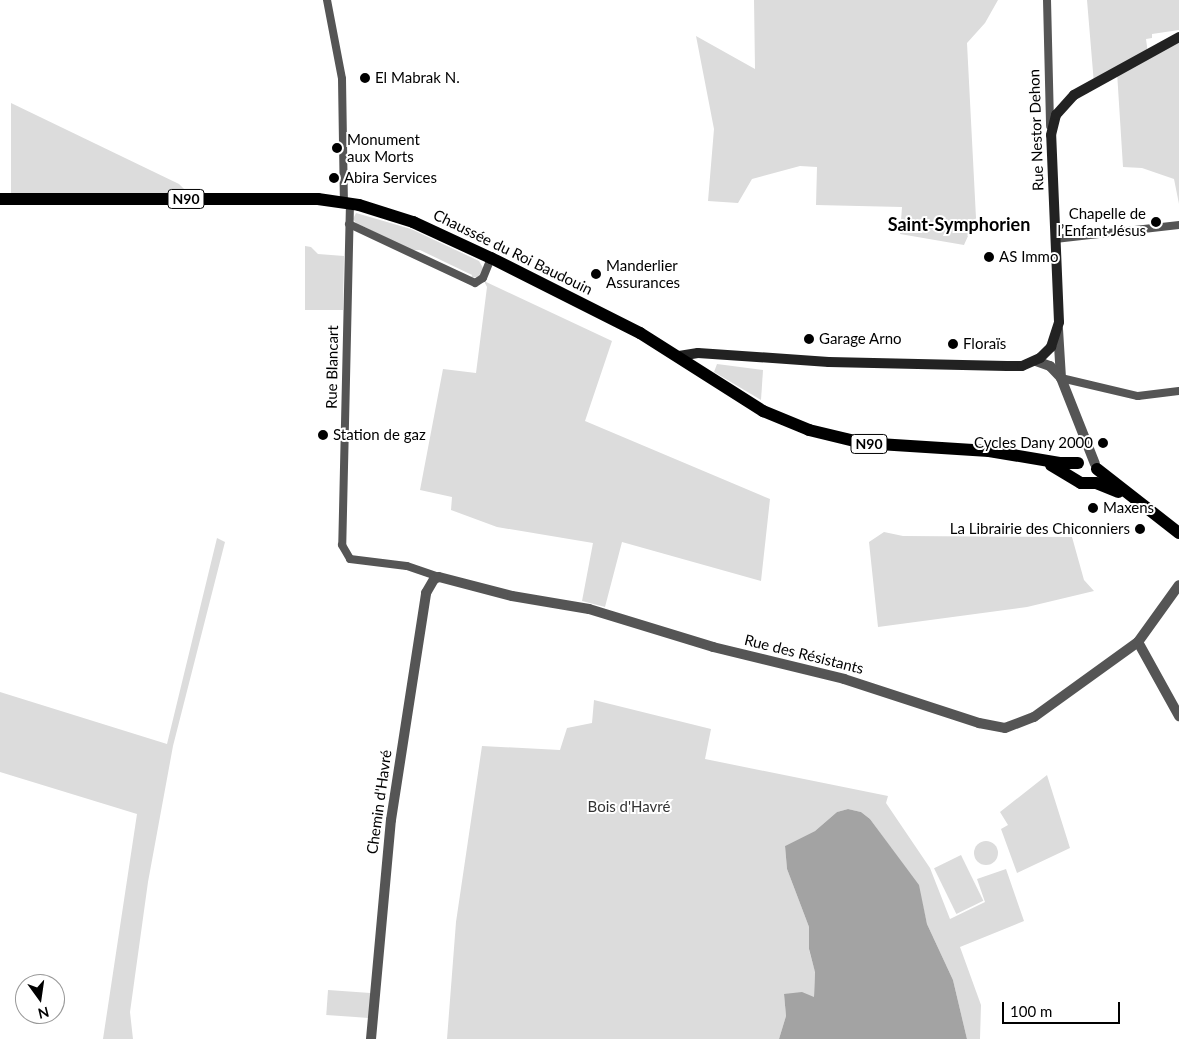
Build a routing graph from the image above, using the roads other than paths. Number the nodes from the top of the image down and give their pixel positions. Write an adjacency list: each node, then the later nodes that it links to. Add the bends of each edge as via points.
1 (327, 0): 6 (street, Rue Blancart, via 343,85)
2 (1046, 0): 4 (street, Rue Nestor Dehon)
3 (1179, 37): 4 (main road, via 1067,100 1056,115)
4 (1051, 135): 9 (main road, Rue Nestor Dehon)
5 (0, 199): 6 (main road, Chaussée du Roi Baudouin / N90, via 310,199)
6 (347, 202): 7 (street, Rue Blancart); 10 (main road, Chaussée du Roi Baudouin / N90, via 413,222)
7 (350, 224): 10 (street, via 475,283 483,278); 24 (street, Rue Blancart, via 342,545 350,559 407,566)
8 (1179, 224): 9 (street)
9 (1056, 240): 11 (main road, Rue Nestor Dehon)
10 (490, 258): 12 (main road, Chaussée du Roi Baudouin / N90)
11 (1058, 330): 13 (main road, via 1051,347); 14 (street, Rue Nestor Dehon)
12 (679, 356): 13 (main road, via 698,353 829,362 1007,366); 17 (main road, Chaussée du Roi Baudouin / N90, via 762,411 808,430 863,443 989,451)
13 (1036, 360): 14 (street, Rue Nestor Dehon, via 1050,366)
14 (1060, 378): 15 (street, via 1138,396); 16 (street, Rue Nestor Dehon)
15 (1179, 391)
16 (1085, 441): 18 (street); 19 (street, Rue Nestor Dehon)
17 (1039, 460): 18 (main road, Chaussée du Roi Baudouin / N90); 20 (main road, Chaussée du Roi Baudouin / N90)
18 (1079, 462): 19 (main road, via 1088,460); 20 (main road, via 1074,471)
19 (1096, 466): 21 (main road, via 1097,477); 22 (main road)
20 (1077, 480): 21 (main road)
21 (1090, 483): 22 (main road)
22 (1131, 498): 23 (main road)
23 (1179, 533)
24 (439, 577): 26 (street, Rue des Résistants, via 512,596 589,608 713,647 844,679 979,723 1005,728 1034,717); 28 (street, Chemin d'Havré, via 431,581 426,593 391,820)
25 (1179, 585): 26 (street, Rue des Résistants)
26 (1138, 642): 27 (street)
27 (1179, 716)
28 (371, 1039)

